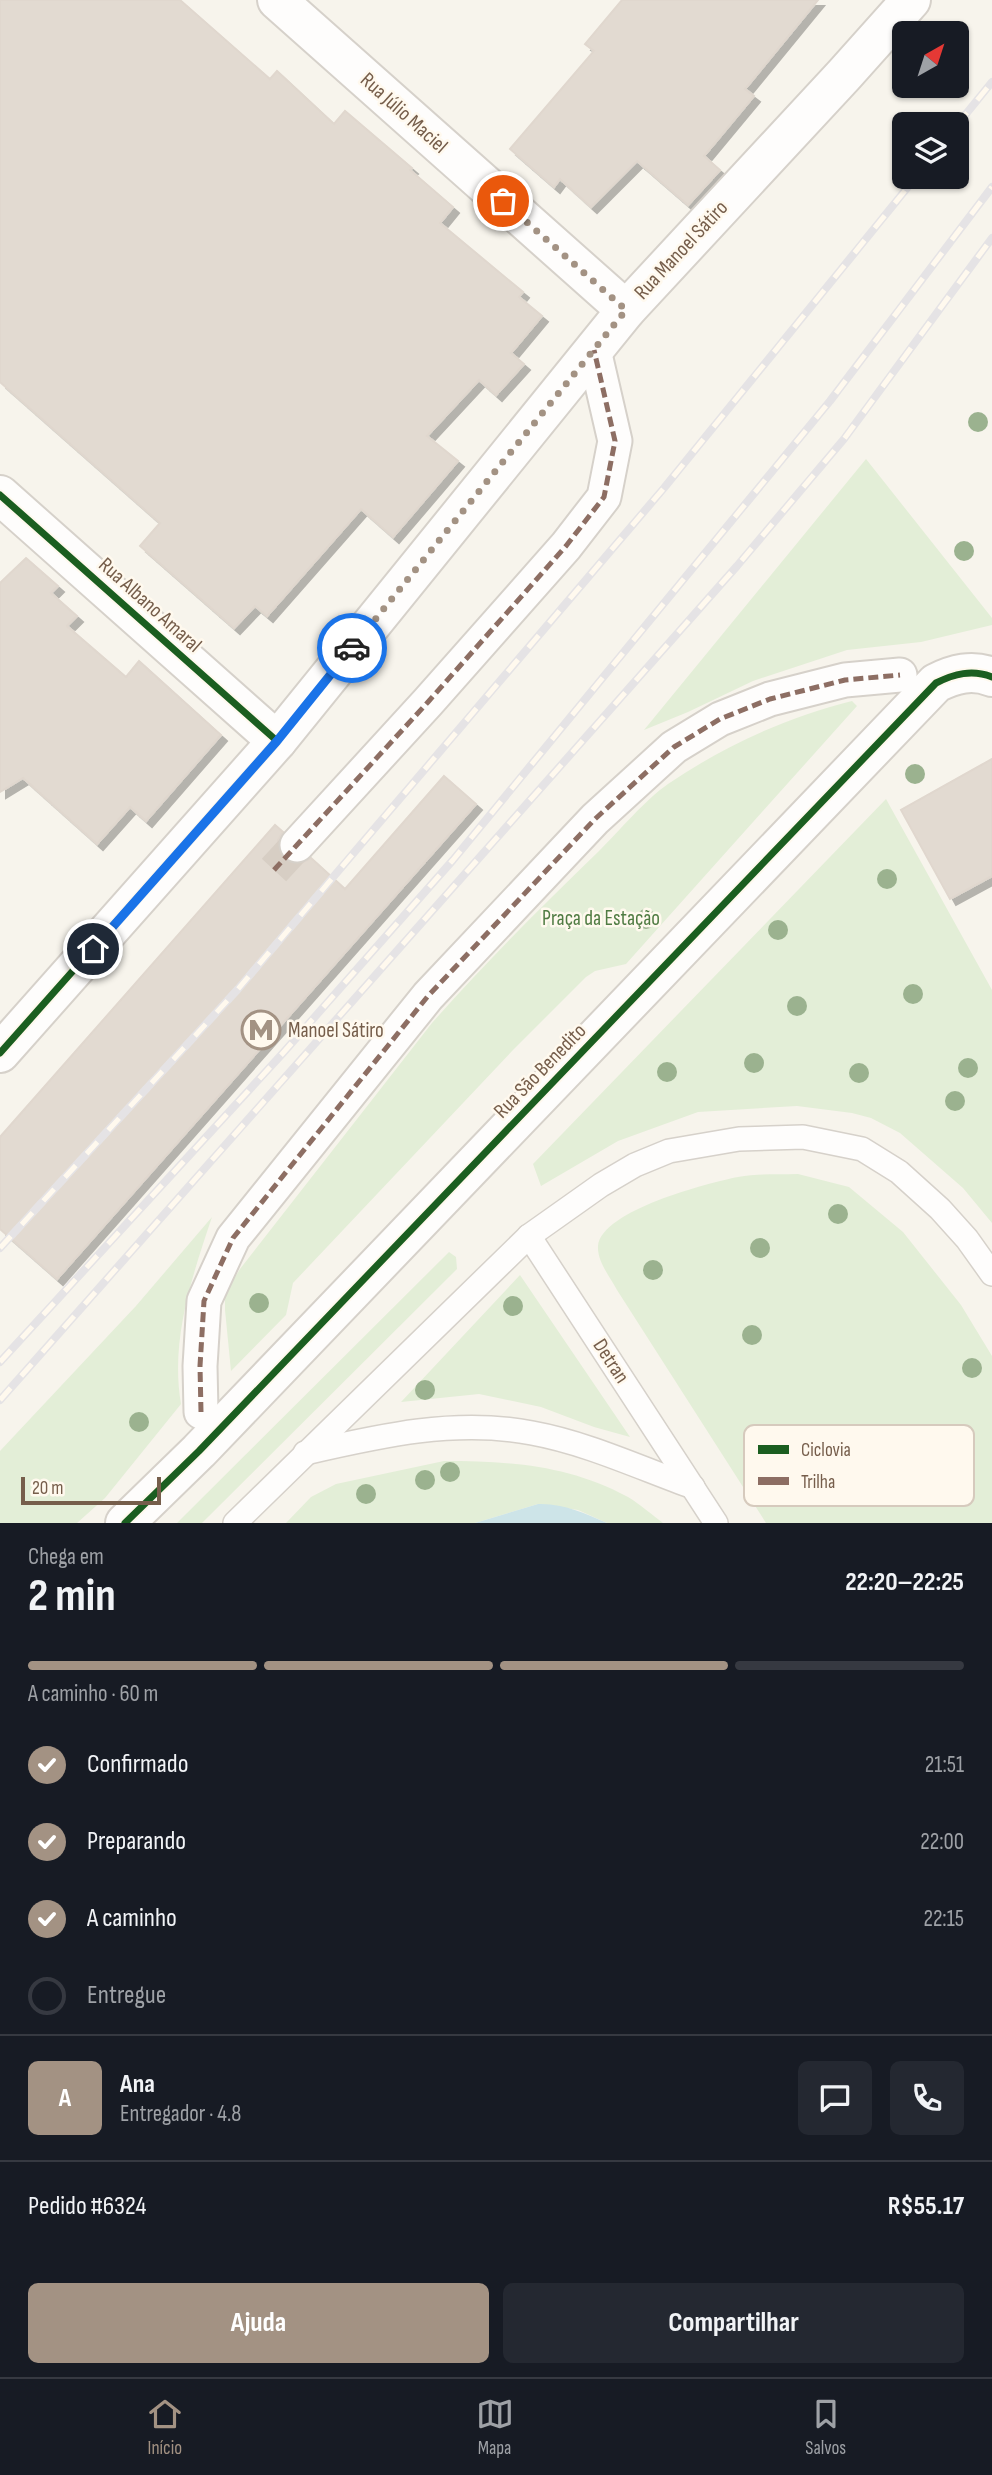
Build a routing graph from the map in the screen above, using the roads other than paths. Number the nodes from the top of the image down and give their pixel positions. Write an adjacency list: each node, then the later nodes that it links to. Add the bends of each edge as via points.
1 (276, 0): 3 (street, Rua Júlio Maciel)
2 (911, 0): 3 (street, Rua Manoel Sátiro)
3 (626, 310): 4 (street, Rua Manoel Sátiro)
4 (594, 349): 8 (street, Rua Manoel Sátiro); 9 (street, via 615,441 604,497 447,682)
5 (0, 495): 8 (street, Rua Albano Amaral)
6 (900, 676): 13 (street, via 845,680 771,699 720,719 674,747 595,819 428,996 233,1238 204,1301)
7 (992, 677): 16 (street, Rua São Benedito, via 954,674 936,683 200,1451)
8 (277, 741): 10 (street, Rua Manoel Sátiro)
9 (297, 845)
10 (0, 1054)
11 (529, 1236): 12 (lane, via 601,1185 669,1151 739,1139 803,1137 862,1149 900,1172 940,1209); 14 (lane); 15 (lane, Detran)
12 (992, 1274)
13 (201, 1412)
14 (305, 1452): 15 (lane, via 451,1427 506,1430 587,1448); 17 (lane)
15 (693, 1487): 18 (lane, Detran)
16 (125, 1523)
17 (235, 1523)
18 (716, 1523)

